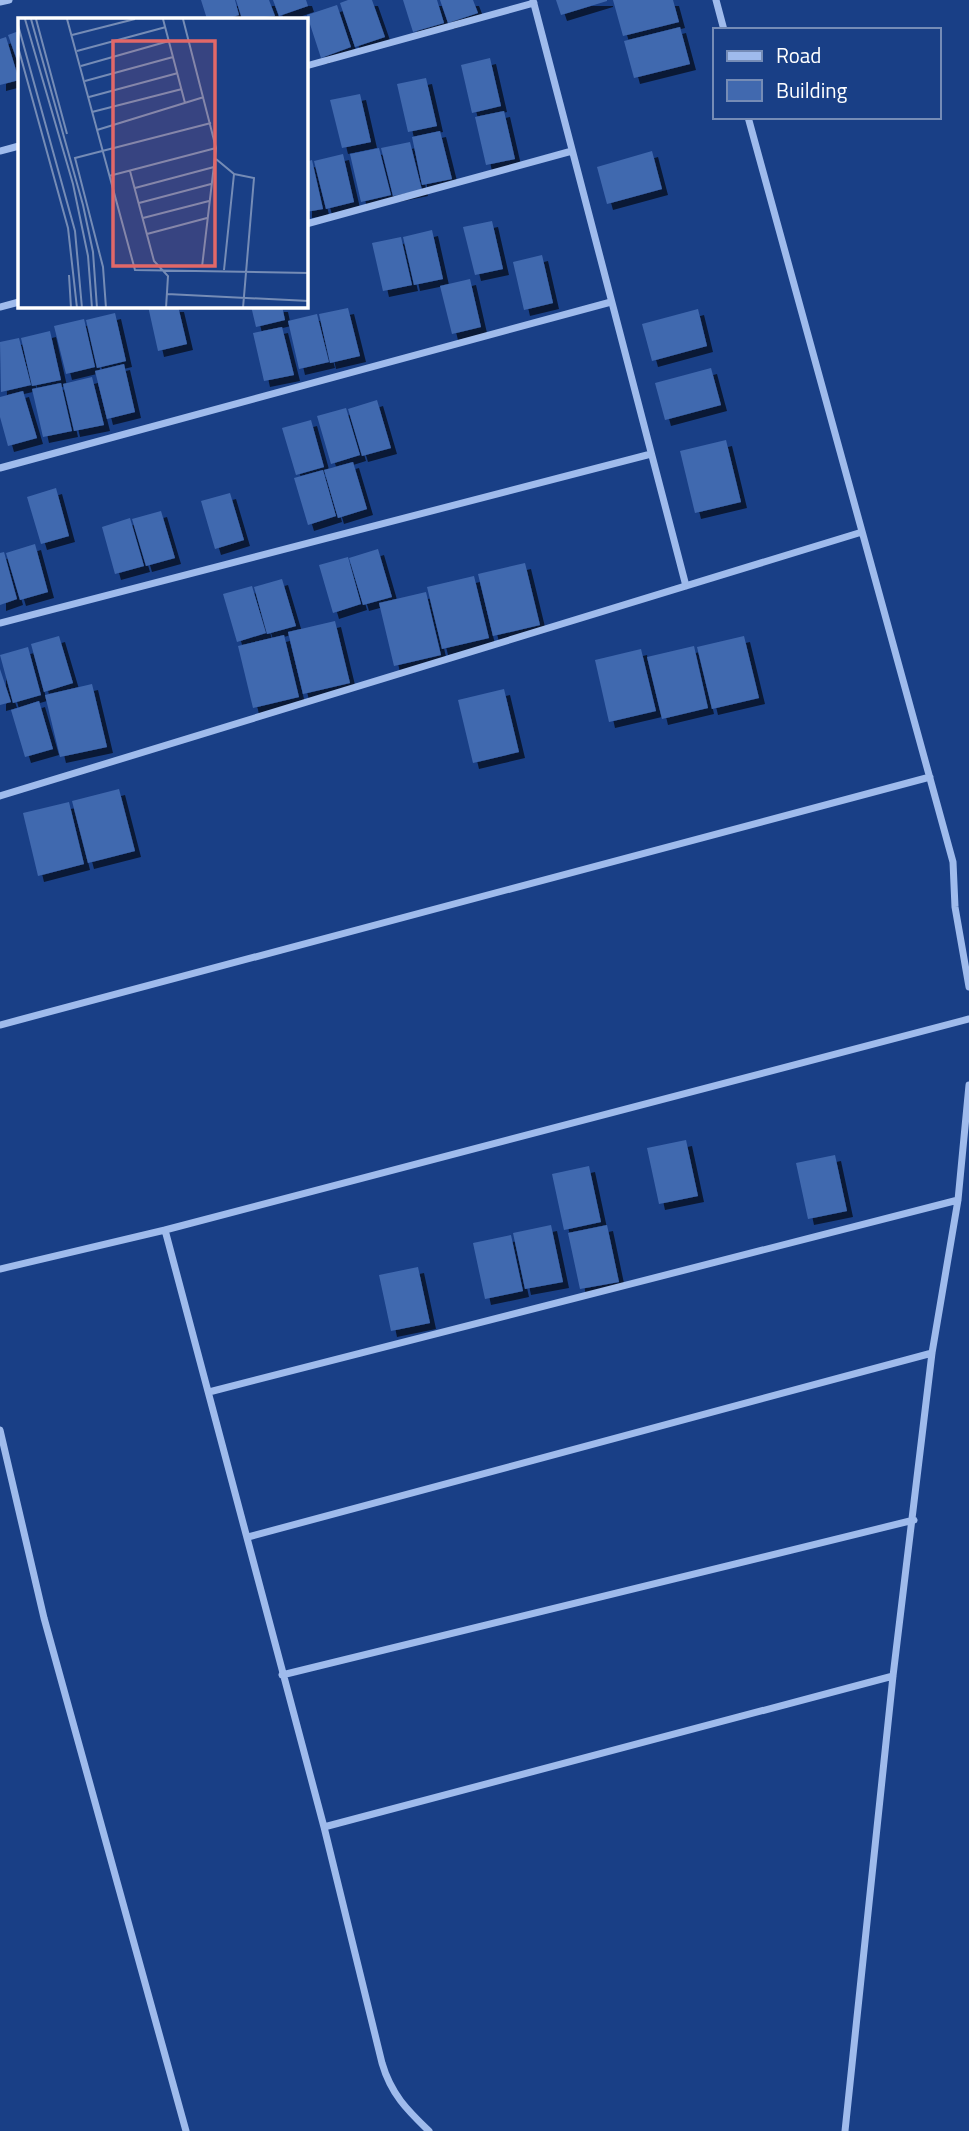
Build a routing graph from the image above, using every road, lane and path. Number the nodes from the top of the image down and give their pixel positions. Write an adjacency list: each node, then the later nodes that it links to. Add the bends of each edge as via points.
1 (9, 0): 3 (street)
2 (716, 0): 5 (street)
3 (0, 2)
4 (534, 2): 6 (street); 10 (street)
5 (723, 28)
6 (308, 65)
7 (749, 119): 17 (street)
8 (18, 146): 9 (street)
9 (0, 151)
10 (572, 151): 11 (street); 13 (street)
11 (308, 223)
12 (18, 302): 14 (street)
13 (611, 302): 15 (street); 16 (street)
14 (0, 307)
15 (651, 454): 18 (street); 19 (street)
16 (0, 468)
17 (862, 532): 18 (street); 20 (street)
18 (686, 586): 21 (street)
19 (0, 623)
20 (930, 777): 22 (street, via 953,862 955,907); 24 (street)
21 (0, 796)
22 (969, 988)
23 (969, 1019): 28 (street)
24 (0, 1025)
25 (969, 1085): 26 (street)
26 (968, 1114): 27 (street)
27 (958, 1200): 30 (street); 31 (street)
28 (164, 1230): 29 (street); 31 (street)
29 (0, 1269)
30 (932, 1353): 33 (street); 34 (street)
31 (209, 1392): 34 (street)
32 (0, 1430): 38 (street, via 44,1618)
33 (914, 1520): 35 (street); 36 (street)
34 (248, 1537): 35 (street)
35 (282, 1675): 37 (street)
36 (893, 1676): 37 (street); 40 (street)
37 (324, 1827): 39 (street, via 388,2085)
38 (186, 2131)
39 (429, 2131)
40 (845, 2131)

